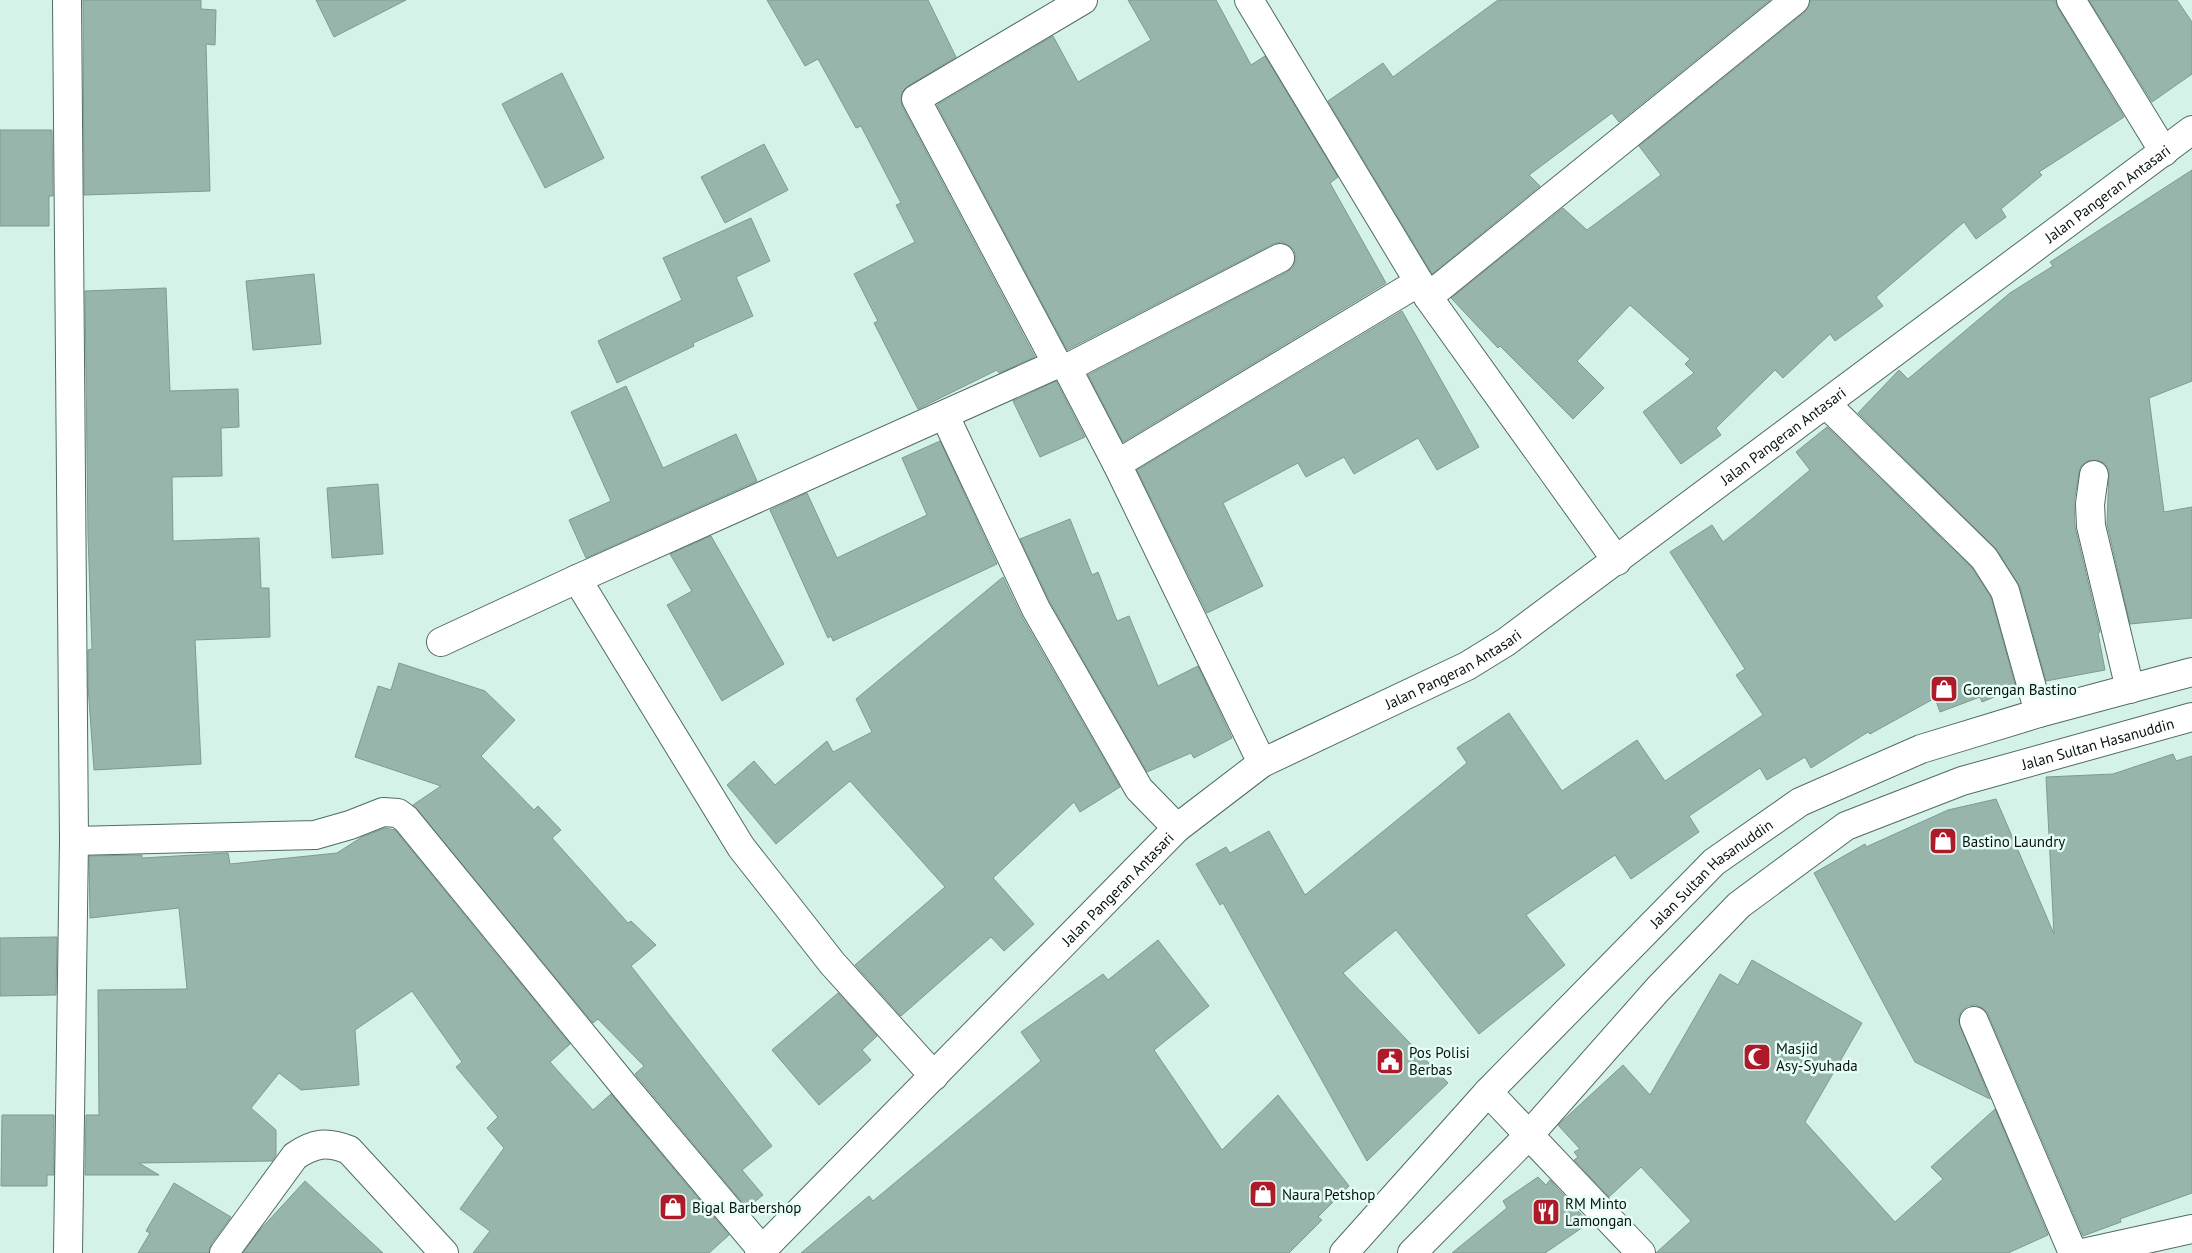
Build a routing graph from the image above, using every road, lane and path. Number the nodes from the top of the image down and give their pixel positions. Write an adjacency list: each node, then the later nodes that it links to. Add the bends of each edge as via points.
1 (67, 0): 24 (street)
2 (1083, 0): 10 (street, via 916,99)
3 (1249, 0): 9 (street)
4 (2071, 0): 7 (street)
5 (1782, 4): 9 (street)
6 (2192, 130): 7 (street, Jalan Pangeran Antasari)
7 (2164, 152): 11 (street, Jalan Pangeran Antasari)
8 (1280, 258): 10 (street)
9 (1423, 289): 13 (street); 15 (street)
10 (1062, 366): 12 (street); 13 (street)
11 (1826, 404): 15 (street, Jalan Pangeran Antasari); 20 (street, via 1984,558 2005,592)
12 (945, 416): 16 (street); 23 (street, via 1036,609 1139,789)
13 (1117, 464): 22 (street)
14 (2094, 476): 19 (street, via 2091,526)
15 (1617, 561): 22 (street, Jalan Pangeran Antasari, via 1506,642 1467,666)
16 (577, 579): 17 (street); 26 (street, via 741,847 832,963)
17 (441, 642)
18 (2192, 672): 19 (street, Jalan Sultan Hasanuddin)
19 (2130, 689): 20 (street, Jalan Sultan Hasanuddin)
20 (2039, 713): 27 (street, Jalan Sultan Hasanuddin, via 1921,749 1800,802 1714,862)
21 (2192, 717): 28 (street, Jalan Sultan Hasanuddin, via 1962,781 1846,826 1738,905 1658,989)
22 (1262, 763): 23 (street, Jalan Pangeran Antasari)
23 (1177, 828): 26 (street, Jalan Pangeran Antasari)
24 (74, 841): 31 (street, via 315,835 383,812 398,813 406,818); 32 (street)
25 (1974, 1021): 38 (street)
26 (934, 1076): 31 (street, Jalan Pangeran Antasari)
27 (1488, 1092): 28 (street); 35 (street, Jalan Sultan Hasanuddin)
28 (1529, 1135): 36 (street, Jalan Sultan Hasanuddin); 37 (street)
29 (2192, 1229): 30 (street)
30 (2145, 1246): 39 (street)
31 (760, 1251)
32 (68, 1253)
33 (224, 1253): 34 (street, via 295,1156 321,1143 349,1150)
34 (444, 1253)
35 (1344, 1253)
36 (1412, 1253)
37 (1641, 1253)
38 (2073, 1253)
39 (2083, 1253)

